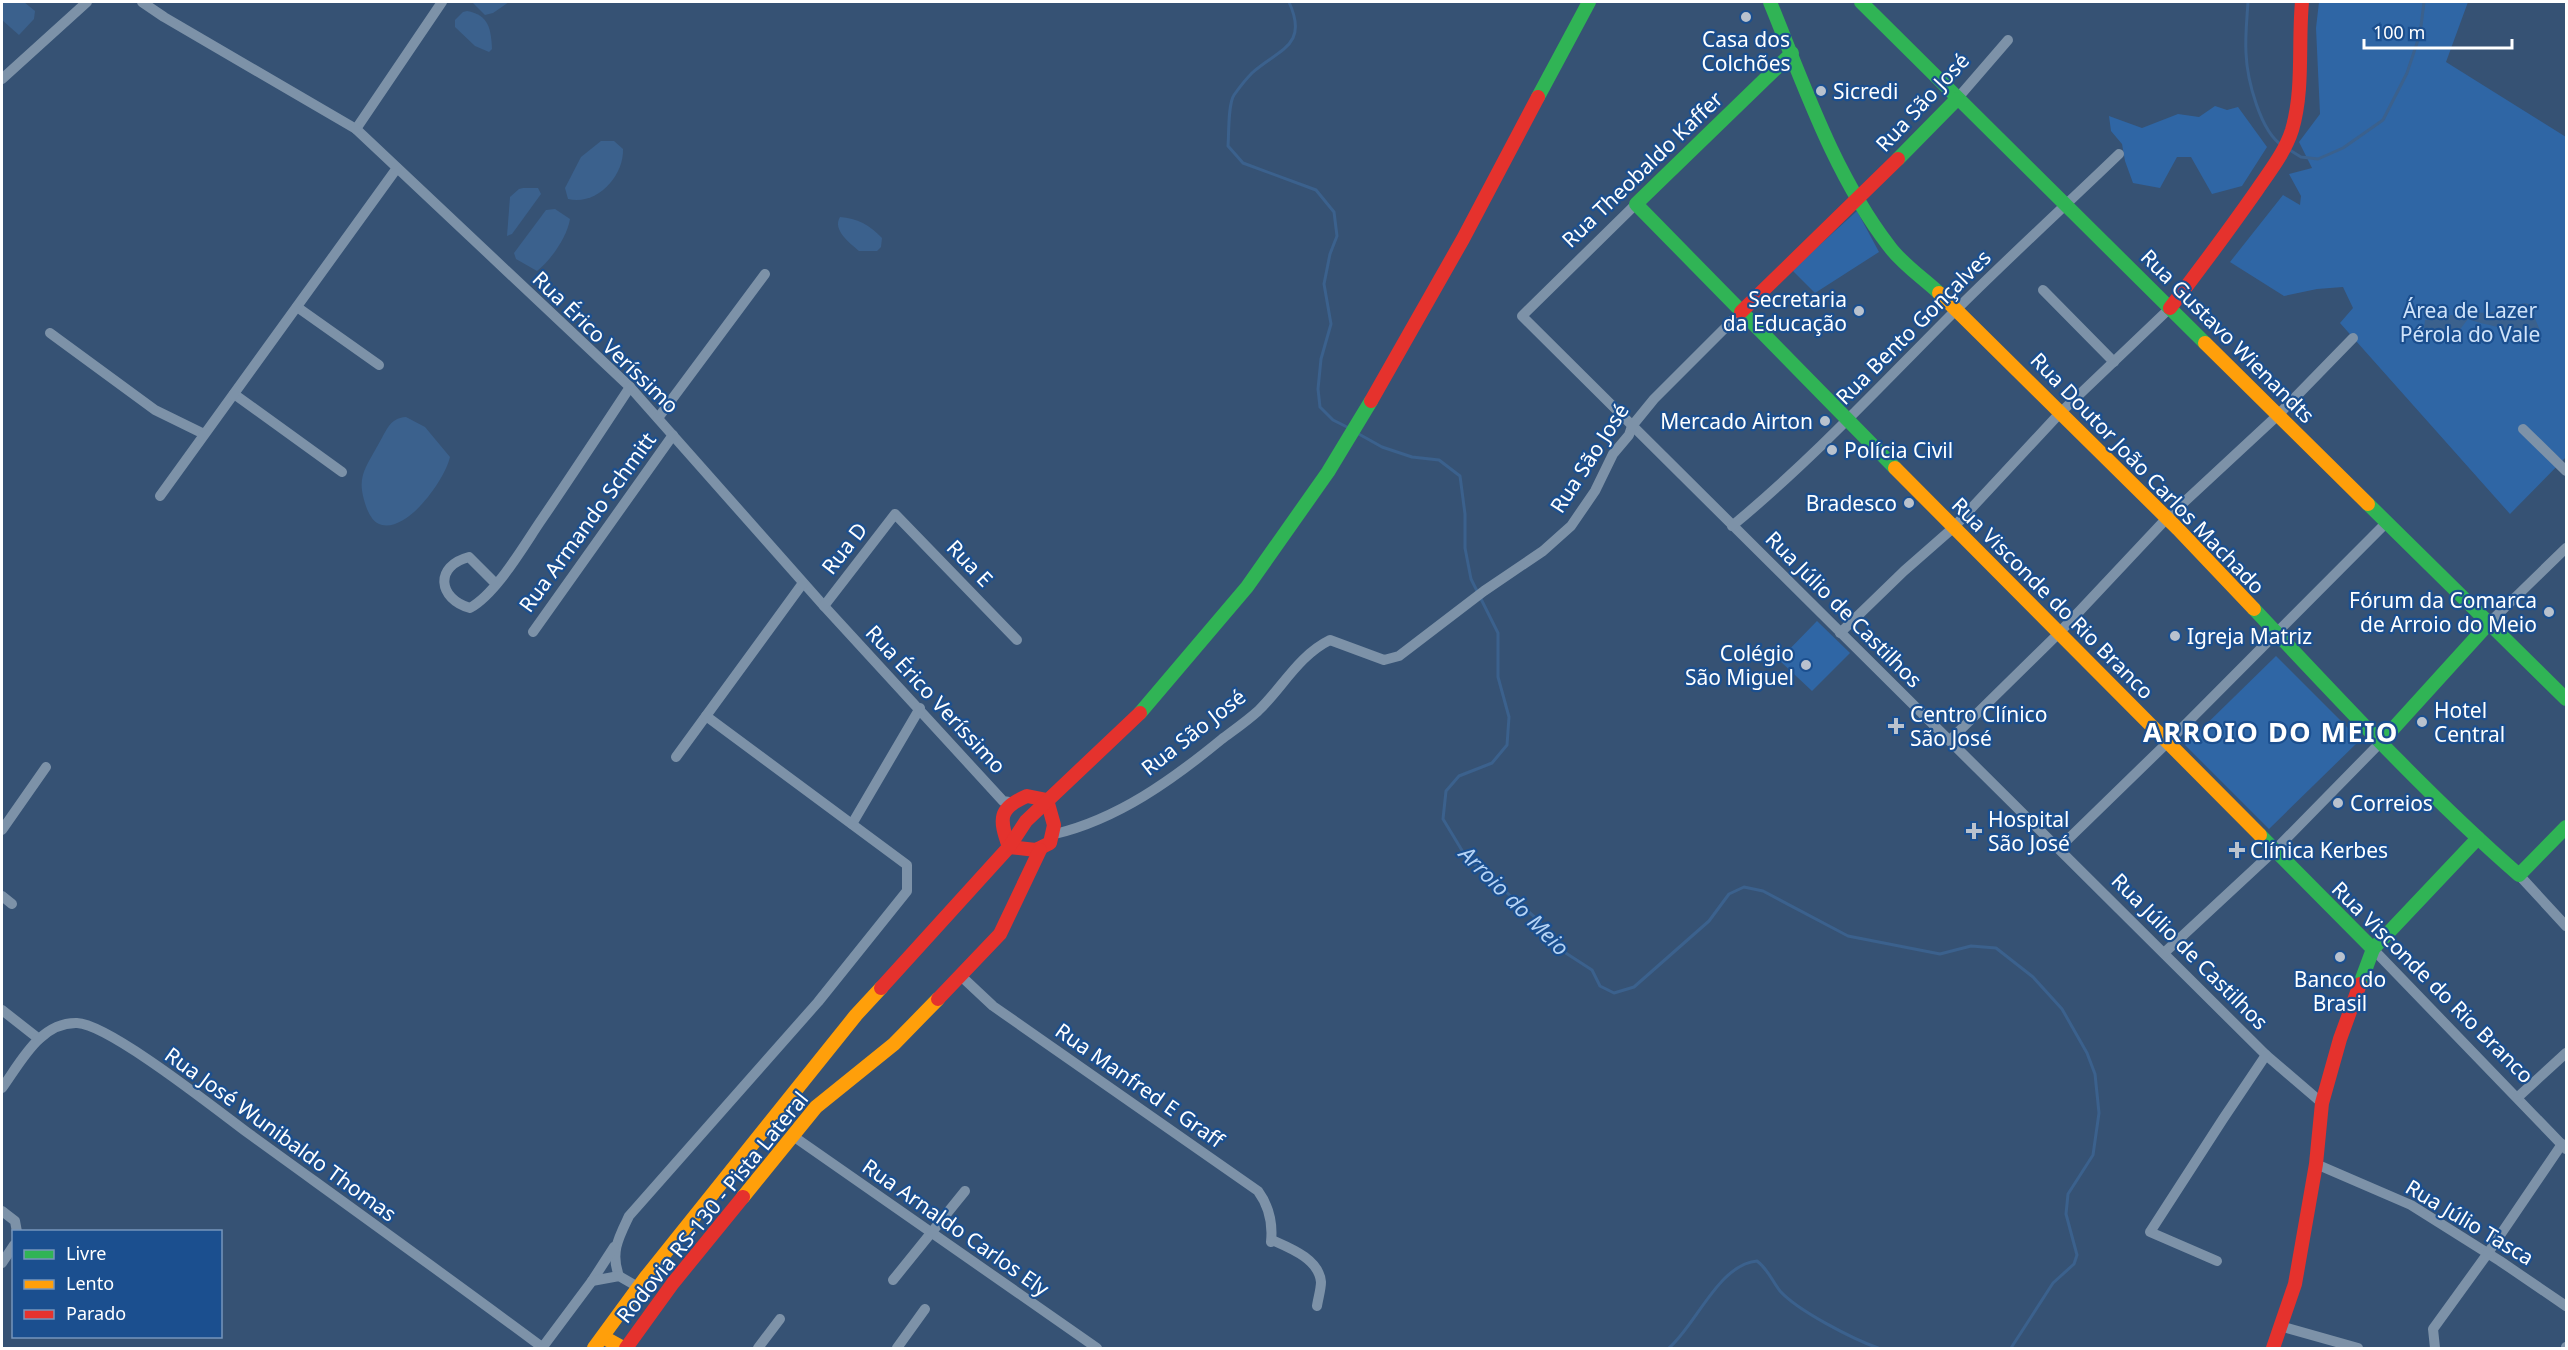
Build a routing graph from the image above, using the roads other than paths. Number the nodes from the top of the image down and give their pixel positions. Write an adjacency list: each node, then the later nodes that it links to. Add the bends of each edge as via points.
1 (87, 2): 10 (street)
2 (142, 2): 12 (street, Rua Érico Veríssimo)
3 (442, 2): 12 (street)
4 (1590, 2): 65 (main road, via 1463,239 1328,472 1247,587 1174,674 1129,725)
5 (1770, 2): 9 (main road, Rua Doutor João Carlos Machado)
6 (1861, 2): 11 (main road, Rua Gustavo Wienandts)
7 (2302, 2): 21 (main road, via 2301,70 2288,139 2232,226)
8 (2008, 40): 11 (street, Rua São José)
9 (1792, 53): 15 (main road, Rua Doutor João Carlos Machado, via 1811,103); 16 (main road, Rua Theobaldo Kaffer)
10 (2, 79)
11 (1957, 99): 15 (main road, Rua São José); 17 (main road, Rua Gustavo Wienandts)
12 (356, 129): 14 (street, Rua Érico Veríssimo)
13 (2119, 154): 17 (street, Rua Bento Gonçalves)
14 (397, 168): 20 (street); 29 (street, Rua Érico Veríssimo)
15 (1858, 200): 22 (main road, Rua Doutor João Carlos Machado, via 1890,248); 23 (main road, Rua São José)
16 (1636, 204): 23 (main road, Rua Visconde do Rio Branco); 24 (street, Rua Theobaldo Kaffer)
17 (2065, 206): 21 (main road, Rua Gustavo Wienandts); 22 (street, Rua Bento Gonçalves)
18 (765, 274): 33 (street)
19 (2043, 290): 27 (street)
20 (297, 307): 28 (street); 30 (street)
21 (2170, 308): 27 (street); 32 (main road, Rua Gustavo Wienandts)
22 (1956, 310): 31 (main road, Rua Doutor João Carlos Machado); 34 (street, Rua Bento Gonçalves)
23 (1741, 312): 34 (main road, Rua Visconde do Rio Branco); 35 (street, Rua São José)
24 (1522, 315): 35 (street, Rua Júlio de Castilhos)
25 (50, 333): 37 (street, via 155,410)
26 (2353, 338): 32 (street)
27 (2114, 362): 31 (street)
28 (379, 365)
29 (630, 387): 33 (street, Rua Érico Veríssimo); 49 (street)
30 (234, 394): 37 (street); 40 (street)
31 (2060, 413): 43 (main road, Rua Doutor João Carlos Machado); 46 (street)
32 (2278, 415): 43 (street); 44 (main road, Rua Gustavo Wienandts)
33 (658, 418): 38 (street, Rua Érico Veríssimo)
34 (1847, 420): 45 (street, Rua Bento Gonçalves); 46 (main road, Rua Visconde do Rio Branco)
35 (1632, 426): 45 (street, Rua Júlio de Castilhos); 70 (street, Rua São José, via 1571,526 1543,551 1399,656 1384,660 1330,640 1314,648 1258,711 1194,763 1109,815 1082,828)
36 (2523, 429): 39 (street)
37 (204, 434): 41 (street)
38 (673, 435): 48 (street, Rua Érico Veríssimo); 52 (street, Rua Armando Schmitt)
39 (2566, 471)
40 (342, 472)
41 (160, 496)
42 (895, 514): 50 (street, Rua D); 56 (street, Rua E)
43 (2167, 518): 54 (main road, Rua Doutor João Carlos Machado); 55 (street)
44 (2387, 522): 51 (main road, Rua Gustavo Wienandts); 54 (street)
45 (1732, 526): 53 (street, Rua Júlio de Castilhos)
46 (1953, 528): 53 (street); 55 (main road, Rua Visconde do Rio Branco)
47 (2566, 548): 51 (street)
48 (803, 583): 50 (street, Rua Érico Veríssimo); 59 (street)
49 (496, 584): 49 (street, via 470,608 452,598 444,584 444,574 457,560 469,557)
50 (824, 606): 58 (street, Rua Érico Veríssimo)
51 (2490, 622): 57 (main road, Rua Gustavo Wienandts); 62 (main road)
52 (533, 632)
53 (1840, 633): 60 (street, Rua Júlio de Castilhos)
54 (2276, 633): 61 (street); 62 (main road, Rua Doutor João Carlos Machado)
55 (2058, 634): 60 (street); 61 (main road, Rua Visconde do Rio Branco)
56 (1017, 640)
57 (2566, 699)
58 (920, 708): 66 (street, Rua Érico Veríssimo, via 1003,801); 67 (street)
59 (706, 716): 63 (street); 67 (street)
60 (1950, 740): 73 (street, Rua Júlio de Castilhos)
61 (2168, 742): 73 (street); 75 (main road, Rua Visconde do Rio Branco)
62 (2381, 742): 71 (main road, Rua Doutor João Carlos Machado); 75 (street)
63 (676, 757)
64 (46, 767): 69 (street)
65 (1047, 800): 66 (main road, via 1027,796); 70 (main road, via 1056,824); 72 (main road, via 1026,821)
66 (1009, 802): 72 (main road, via 1002,814 1001,828)
67 (852, 824): 97 (street, via 907,866 907,891 818,1002 629,1216)
68 (2566, 828): 76 (main road)
69 (2, 830)
70 (1055, 834): 74 (main road, Rodovia RS-130 - Pista Lateral)
71 (2478, 838): 76 (main road, Rua Doutor João Carlos Machado); 80 (main road)
72 (1009, 847): 74 (main road); 105 (main road, via 856,1015)
73 (2059, 848): 81 (street, Rua Júlio de Castilhos)
74 (1040, 850): 82 (main road, Rodovia RS-130 - Pista Lateral, via 1000,934)
75 (2275, 850): 80 (main road, Rua Visconde do Rio Branco); 81 (street)
76 (2519, 875): 79 (street, Rua Doutor João Carlos Machado)
77 (2, 896): 78 (street)
78 (12, 904)
79 (2566, 926)
80 (2373, 950): 88 (street, Rua Visconde do Rio Branco); 89 (main road)
81 (2164, 953): 86 (street, Rua Júlio de Castilhos)
82 (961, 975): 90 (main road, Rodovia RS-130 - Pista Lateral, via 894,1044 816,1107); 106 (street, Rua Manfred E Graff, via 1002,1012 1258,1191 1272,1220 1271,1241 1299,1253 1318,1271 1321,1282)
83 (2, 1010): 84 (street)
84 (39, 1039): 87 (street, Rua José Wunibaldo Thomas); 112 (street, Rua José Wunibaldo Thomas, via 56,1025 78,1023 99,1029 174,1079)
85 (2566, 1053): 88 (street)
86 (2266, 1055): 89 (street, Rua Júlio de Castilhos); 100 (street, via 2150,1232)
87 (2, 1088)
88 (2518, 1097): 91 (street, Rua Visconde do Rio Branco)
89 (2322, 1103): 92 (main road)
90 (793, 1136): 96 (street, Rua Arnaldo Carlos Ely); 114 (main road, Rodovia RS-130 - Pista Lateral)
91 (2564, 1146): 99 (street)
92 (2316, 1164): 99 (street, Rua Júlio Tasca, via 2410,1205); 110 (main road, via 2295,1284)
93 (965, 1191): 96 (street)
94 (2, 1211): 95 (street, via 15,1221)
95 (18, 1229)
96 (931, 1232): 103 (street); 117 (street, Rua Arnaldo Carlos Ely)
97 (616, 1244): 102 (street, via 614,1263); 104 (street)
98 (12, 1248): 101 (street)
99 (2488, 1253): 107 (street, Rua Júlio Tasca); 120 (street, via 2433,1329)
100 (2217, 1261)
101 (2, 1263)
102 (619, 1275): 104 (street); 105 (street)
103 (892, 1280)
104 (592, 1281): 112 (street)
105 (638, 1287): 111 (main road)
106 (1317, 1306)
107 (2566, 1306)
108 (926, 1310): 116 (street)
109 (780, 1319): 115 (street)
110 (2280, 1326): 118 (main road); 119 (street)
111 (603, 1337): 113 (main road); 114 (main road)
112 (542, 1348)
113 (594, 1348)
114 (624, 1348)
115 (758, 1348)
116 (897, 1348)
117 (1097, 1348)
118 (2273, 1348)
119 (2358, 1348)
120 (2435, 1348)

